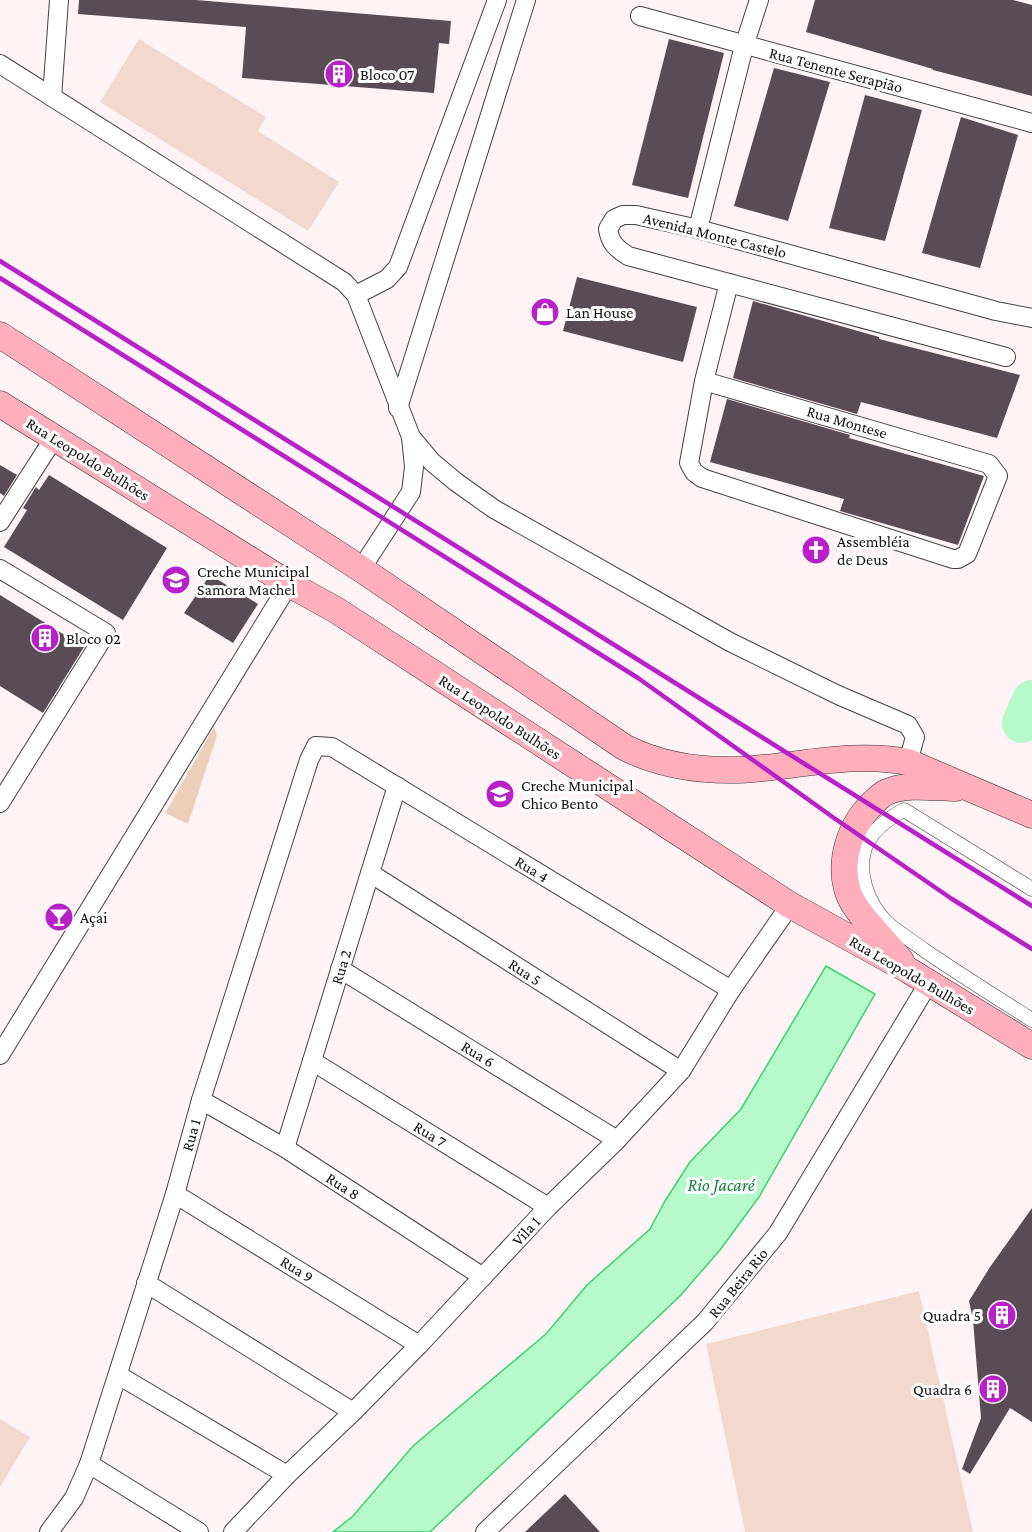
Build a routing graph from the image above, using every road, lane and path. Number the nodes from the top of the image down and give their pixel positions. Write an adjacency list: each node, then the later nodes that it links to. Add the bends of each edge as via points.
1 (59, 0): 8 (street)
2 (497, 0): 12 (street, via 398,267 387,279)
3 (526, 0): 18 (street)
4 (759, 0): 6 (street)
5 (640, 16): 6 (street, Rua Tenente Serapião)
6 (744, 46): 9 (street, Rua Tenente Serapião); 10 (street)
7 (0, 63): 8 (street)
8 (52, 97): 12 (street, via 336,276)
9 (1032, 123)
10 (698, 230): 11 (street, Avenida Monte Castelo, via 629,215 614,219 608,229 615,248 628,256); 13 (street, Avenida Monte Castelo)
11 (729, 283): 15 (street, Avenida Monte Castelo); 16 (street)
12 (356, 295): 18 (street)
13 (1032, 318)
14 (0, 335): 23 (main road)
15 (1006, 357)
16 (704, 381): 16 (street, Rua Montese, via 990,464 998,476 967,554 953,559 702,478 689,463)
17 (0, 404): 20 (main road, Rua Leopoldo Bulhões)
18 (398, 408): 19 (street)
19 (411, 436): 23 (street, via 411,492); 26 (street, via 432,462 494,509 730,642 908,725 915,737)
20 (54, 438): 21 (street); 24 (main road, Rua Leopoldo Bulhões)
21 (0, 522)
22 (0, 569): 29 (street, via 106,633)
23 (361, 569): 26 (main road, via 646,759 739,770 828,759)
24 (289, 584): 33 (main road, Rua Leopoldo Bulhões, via 336,610); 39 (street)
25 (332, 747): 27 (street, Rua 4); 42 (street, Rua 1, via 316,746 309,760)
26 (908, 762): 28 (main road)
27 (397, 786): 31 (street, Rua 2); 36 (street, Rua 4)
28 (965, 788): 30 (main road); 35 (main road, via 899,788 885,792 857,823 847,849 844,868 848,893)
29 (0, 803)
30 (1032, 815)
31 (370, 873): 34 (street, Rua 2); 41 (street, Rua 5)
32 (1032, 889): 37 (street, via 904,810 892,816 868,842 863,859 868,895 887,922)
33 (790, 905): 35 (main road, Rua Leopoldo Bulhões); 36 (street, Vila 1)
34 (340, 969): 40 (street, Rua 2); 43 (street, Rua 6)
35 (918, 977): 38 (main road, Rua Leopoldo Bulhões); 57 (street, Rua Beira Rio, via 778,1233 738,1285 705,1322)
36 (731, 990): 41 (street, Vila 1)
37 (1032, 1020)
38 (1032, 1046)
39 (0, 1055)
40 (312, 1061): 44 (street, Rua 2); 46 (street, Rua 7)
41 (681, 1071): 43 (street, Vila 1)
42 (201, 1100): 44 (street, Rua 8); 45 (street, Rua 1)
43 (616, 1140): 46 (street, Vila 1)
44 (285, 1148): 47 (street, Rua 8)
45 (175, 1194): 48 (street, Rua 1); 49 (street, Rua 9)
46 (548, 1207): 47 (street, Vila 1)
47 (483, 1277): 49 (street, Vila 1)
48 (146, 1283): 50 (street, Rua 1); 51 (street)
49 (419, 1345): 51 (street, Vila 1)
50 (118, 1375): 52 (street, Rua 1); 53 (street)
51 (353, 1412): 53 (street, Vila 1)
52 (89, 1464): 54 (street, Rua 1, via 74,1498); 55 (street)
53 (286, 1475): 56 (street, Vila 1)
54 (49, 1532)
55 (199, 1532)
56 (233, 1532)
57 (485, 1532)

